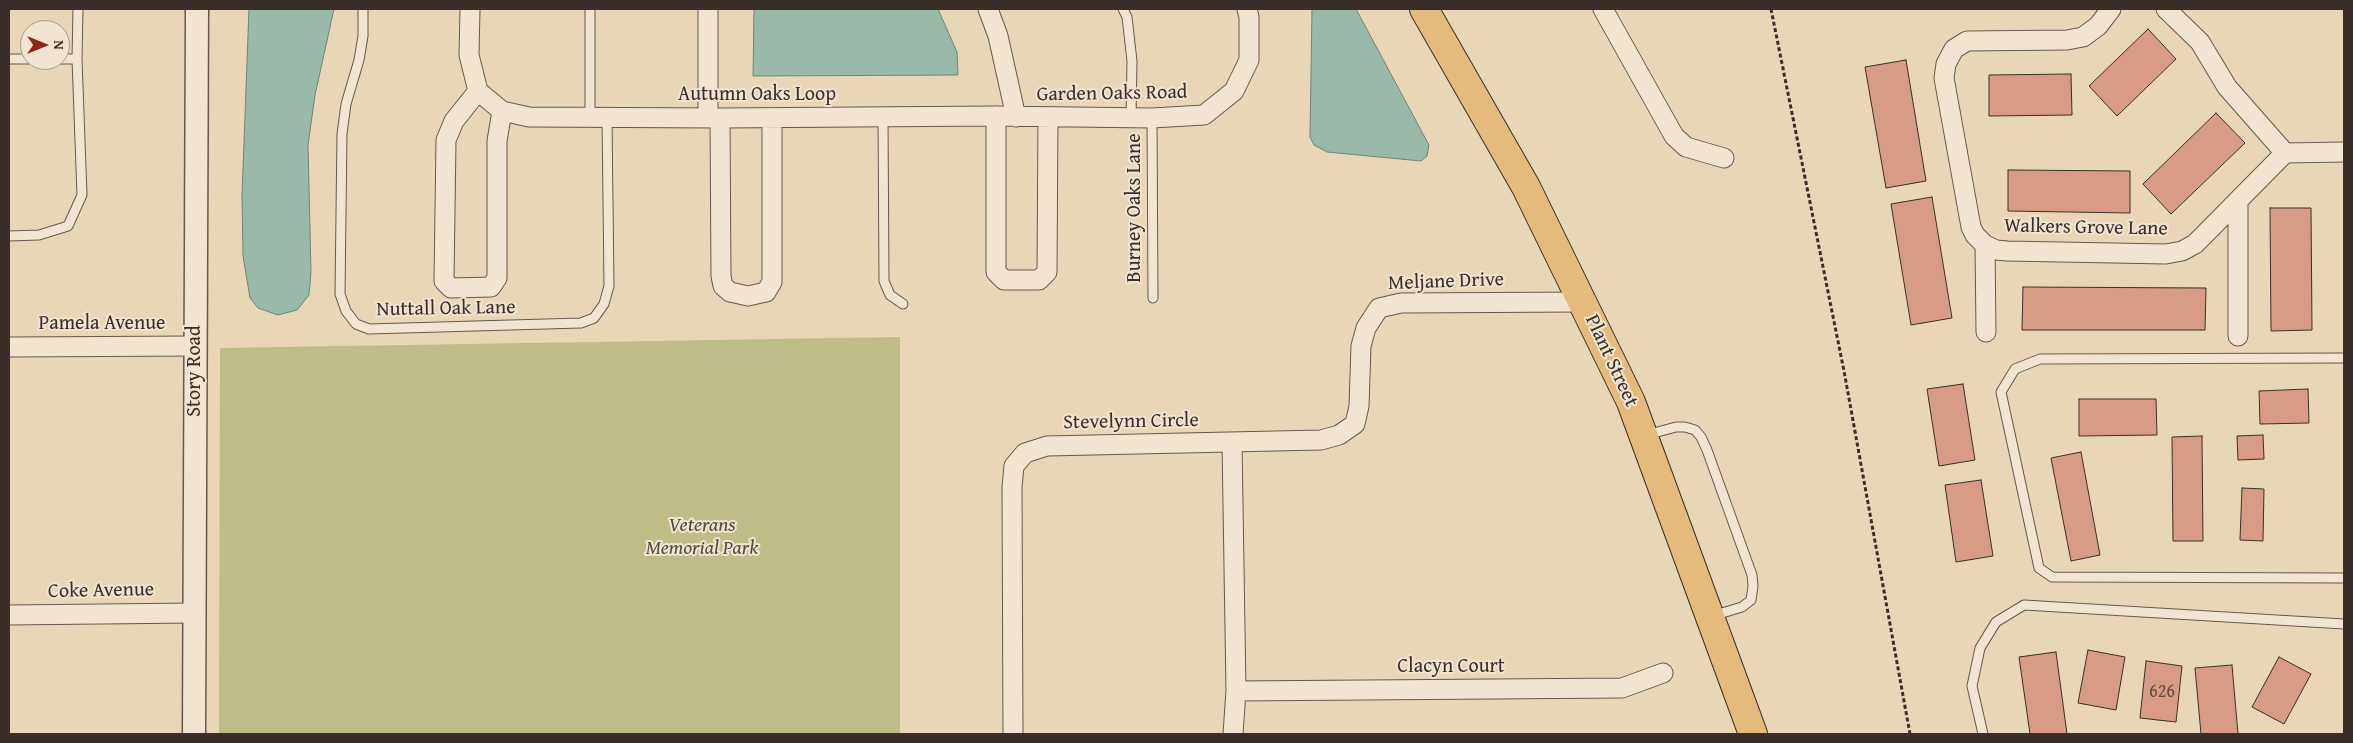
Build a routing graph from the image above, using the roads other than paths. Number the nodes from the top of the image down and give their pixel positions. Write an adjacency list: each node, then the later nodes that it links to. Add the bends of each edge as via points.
1 (78, 9): 15 (lane)
2 (197, 9): 38 (street, Story Road)
3 (363, 9): 21 (lane, Nuttall Oak Lane, via 363,36 342,134 340,294 346,311 356,324 368,329 581,323 594,318 604,304 608,286)
4 (470, 9): 16 (street, via 469,55)
5 (590, 9): 21 (lane, Nuttall Oak Lane)
6 (708, 9): 22 (street)
7 (988, 9): 19 (street, via 998,36)
8 (1124, 9): 25 (lane, via 1132,61)
9 (1247, 9): 26 (street, Garden Oaks Road, via 1249,60 1234,91 1204,115)
10 (1424, 9): 34 (main road, Plant Street, via 1526,187)
11 (1603, 9): 29 (street, via 1674,136 1686,147)
12 (2111, 9): 32 (street, Walkers Grove Lane, via 2098,26 2083,37 1967,41 1954,49 1946,64 1944,78 1971,227)
13 (2166, 9): 28 (street, via 2200,42 2227,87)
14 (70, 58): 15 (lane)
15 (77, 58): 31 (lane, via 82,195 68,226 40,235)
16 (478, 91): 17 (street, Autumn Oaks Loop); 17 (street, via 454,121 446,140 444,281 451,288 491,287 497,278 497,141)
17 (502, 111): 21 (street, Autumn Oaks Loop, via 529,118)
18 (996, 116): 19 (street, Autumn Oaks Loop); 20 (street, via 996,272 1004,280 1039,280 1048,272); 24 (street, Autumn Oaks Loop)
19 (1016, 117): 20 (street, Garden Oaks Road)
20 (1048, 117): 25 (street, Garden Oaks Road)
21 (599, 118): 22 (street, Autumn Oaks Loop)
22 (714, 118): 23 (street, Autumn Oaks Loop); 23 (street, via 721,276 723,286 730,292 748,296 766,292 772,282)
23 (772, 118): 24 (street, Autumn Oaks Loop)
24 (883, 118): 35 (lane, via 884,281 890,295)
25 (1131, 118): 26 (street, Garden Oaks Road)
26 (1152, 118): 33 (lane, Burney Oaks Lane)
27 (2344, 152): 28 (street)
28 (2285, 153): 30 (street, Walkers Grove Lane)
29 (1724, 158)
30 (2238, 201): 32 (street, Walkers Grove Lane, via 2195,244 2166,254 2007,251); 37 (street)
31 (9, 236)
32 (1985, 245): 36 (street)
33 (1153, 298)
34 (1583, 302): 41 (main road, Plant Street, via 1631,402); 42 (street, Meljane Drive, via 1401,303 1379,308 1366,328 1361,346 1359,406 1355,424 1339,435 1321,440)
35 (902, 304)
36 (1986, 332)
37 (2238, 336)
38 (195, 346): 39 (street, Pamela Avenue); 44 (street, Story Road)
39 (9, 348)
40 (2344, 358): 43 (lane, via 2040,359 2015,369 2001,392 2039,568 2052,577)
41 (1643, 436): 46 (main road, Plant Street); 46 (lane, via 1685,427 1695,430 1707,450 1752,575 1753,586 1751,600 1742,607)
42 (1232, 442): 49 (street); 51 (street, Stevelynn Circle, via 1048,446 1025,453 1014,466)
43 (2344, 578)
44 (194, 613): 45 (street, Coke Avenue); 50 (street, Story Road)
45 (9, 615)
46 (1710, 617): 53 (main road, Plant Street)
47 (2344, 624): 54 (lane, via 2024,605 1996,622 1980,648 1972,686)
48 (1663, 673): 49 (street, Clacyn Court, via 1622,688)
49 (1236, 691): 52 (street)
50 (194, 734)
51 (1013, 734)
52 (1233, 734)
53 (1753, 734)
54 (1983, 734)

